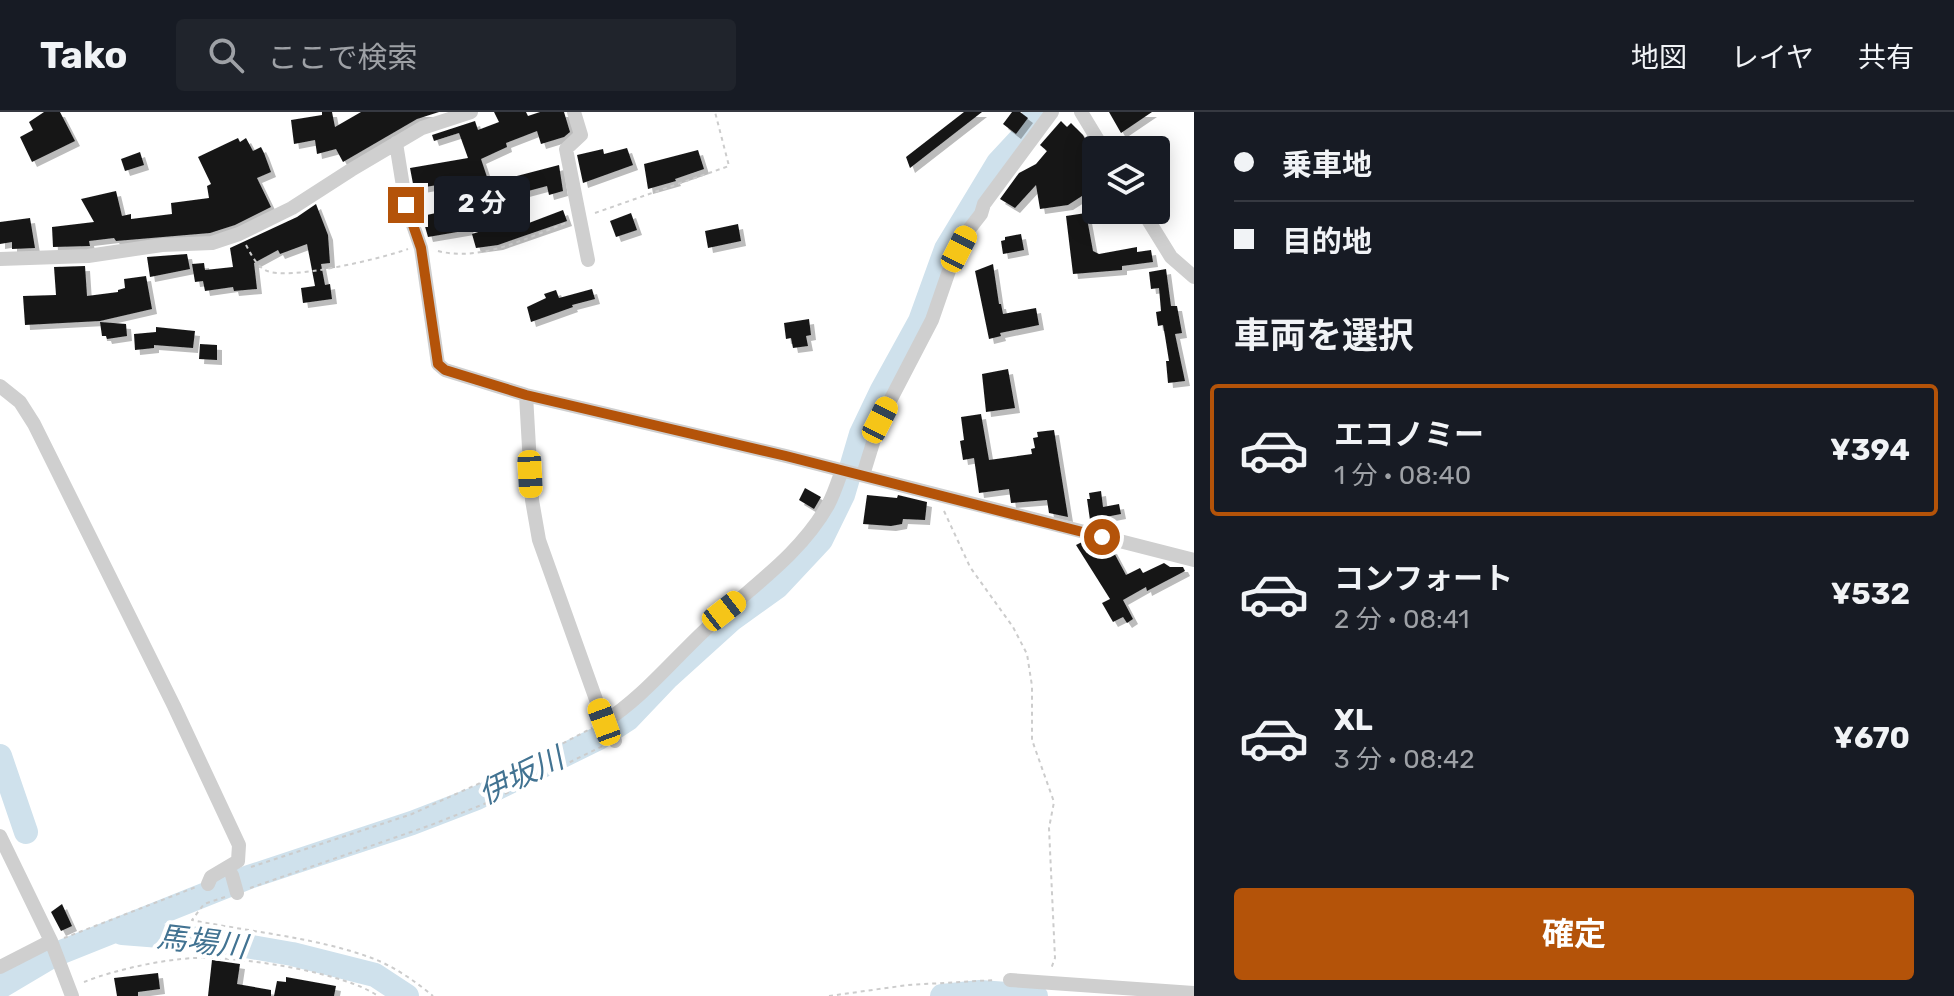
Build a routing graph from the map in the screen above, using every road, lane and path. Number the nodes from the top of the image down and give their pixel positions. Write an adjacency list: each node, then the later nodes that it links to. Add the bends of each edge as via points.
1 (471, 112): 7 (street)
2 (574, 112): 8 (street, via 581,135 566,149)
3 (715, 112): 8 (path, via 729,166)
4 (1052, 112): 17 (street, via 967,232 932,320)
5 (1081, 112): 6 (street)
6 (1096, 136)
7 (396, 143): 10 (street, via 292,208); 11 (street, via 406,205)
8 (580, 218): 11 (path, via 477,253 452,255); 13 (street)
9 (1151, 224): 14 (street, via 1171,257)
10 (239, 234): 11 (path, via 257,263 267,272 279,273 344,266); 12 (street, via 212,243 88,256)
11 (421, 248): 16 (street, via 438,364)
12 (0, 259)
13 (588, 260)
14 (1194, 277)
15 (0, 386): 22 (street, via 20,402 34,424 239,845 238,861)
16 (526, 395): 17 (street); 20 (street, via 539,540)
17 (852, 473): 18 (street); 20 (street, via 794,550 635,697)
18 (938, 495): 19 (street); 27 (path, via 970,567 1027,654 1032,740 1054,802 1049,828 1055,958)
19 (1194, 560)
20 (609, 731): 23 (path, via 412,814 287,853); 23 (path, via 484,804)
21 (0, 836): 24 (street)
22 (208, 884): 24 (path)
23 (235, 884): 31 (path, via 204,904 192,920 372,957)
24 (52, 944): 25 (street); 28 (street)
25 (0, 967)
26 (1010, 980): 27 (street); 32 (path, via 908,985)
27 (1048, 981): 29 (street)
28 (69, 988): 30 (path, via 146,965 209,957 333,976)
29 (1194, 993)
30 (378, 996)
31 (433, 996)
32 (829, 996)

